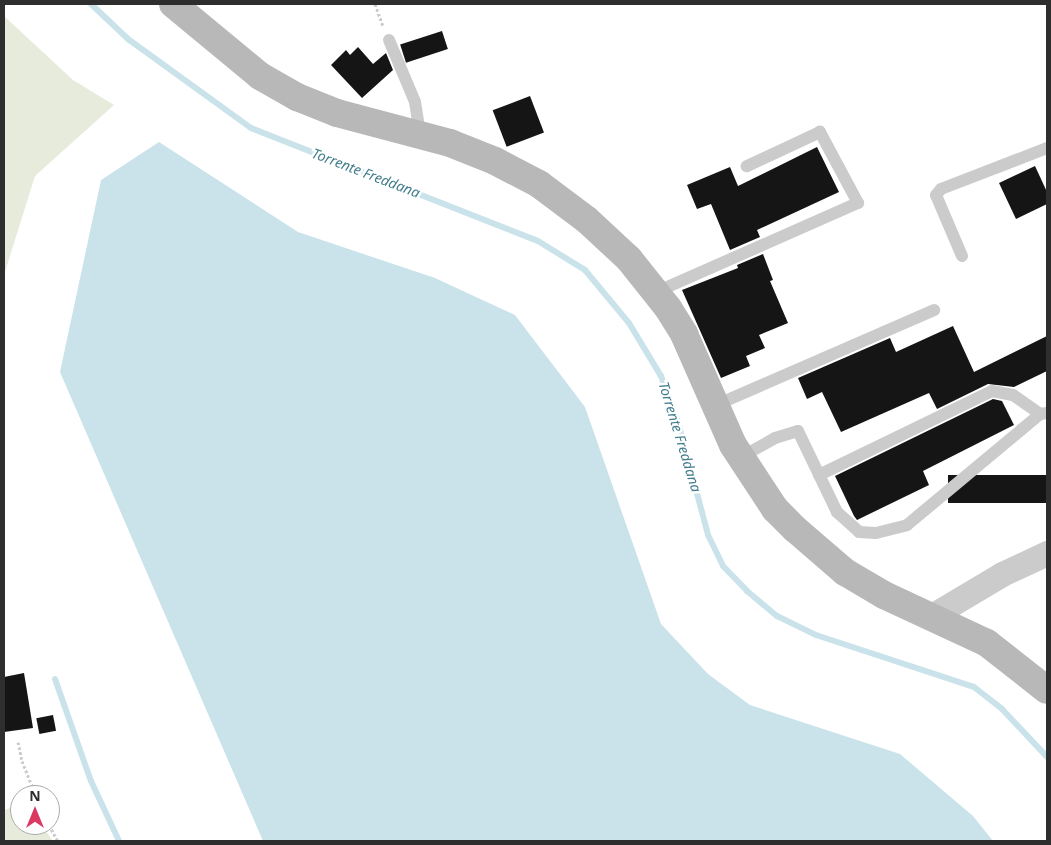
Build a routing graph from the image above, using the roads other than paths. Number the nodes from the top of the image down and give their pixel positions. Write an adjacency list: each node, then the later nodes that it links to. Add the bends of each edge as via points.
1 (173, 4): 3 (main road, via 260,76 297,97 337,113)
2 (389, 40): 3 (lane, via 415,102)
3 (420, 135): 7 (main road, via 495,161 539,184 609,239)
4 (1047, 148): 6 (lane, via 941,189 936,195)
5 (747, 166): 7 (lane, via 820,132 858,204)
6 (962, 256)
7 (656, 292): 9 (main road, via 684,334)
8 (934, 310): 9 (lane)
9 (716, 404): 11 (main road)
10 (1044, 413): 12 (lane, via 1012,395 992,391); 12 (lane, via 907,524 892,530 859,532 851,526 837,512)
11 (741, 457): 12 (lane, via 775,438 798,431); 14 (main road, via 775,509 819,552 884,595)
12 (819, 475)
13 (1047, 553): 14 (street, via 1002,574)
14 (930, 617): 15 (main road, via 987,644)
15 (1047, 690)

